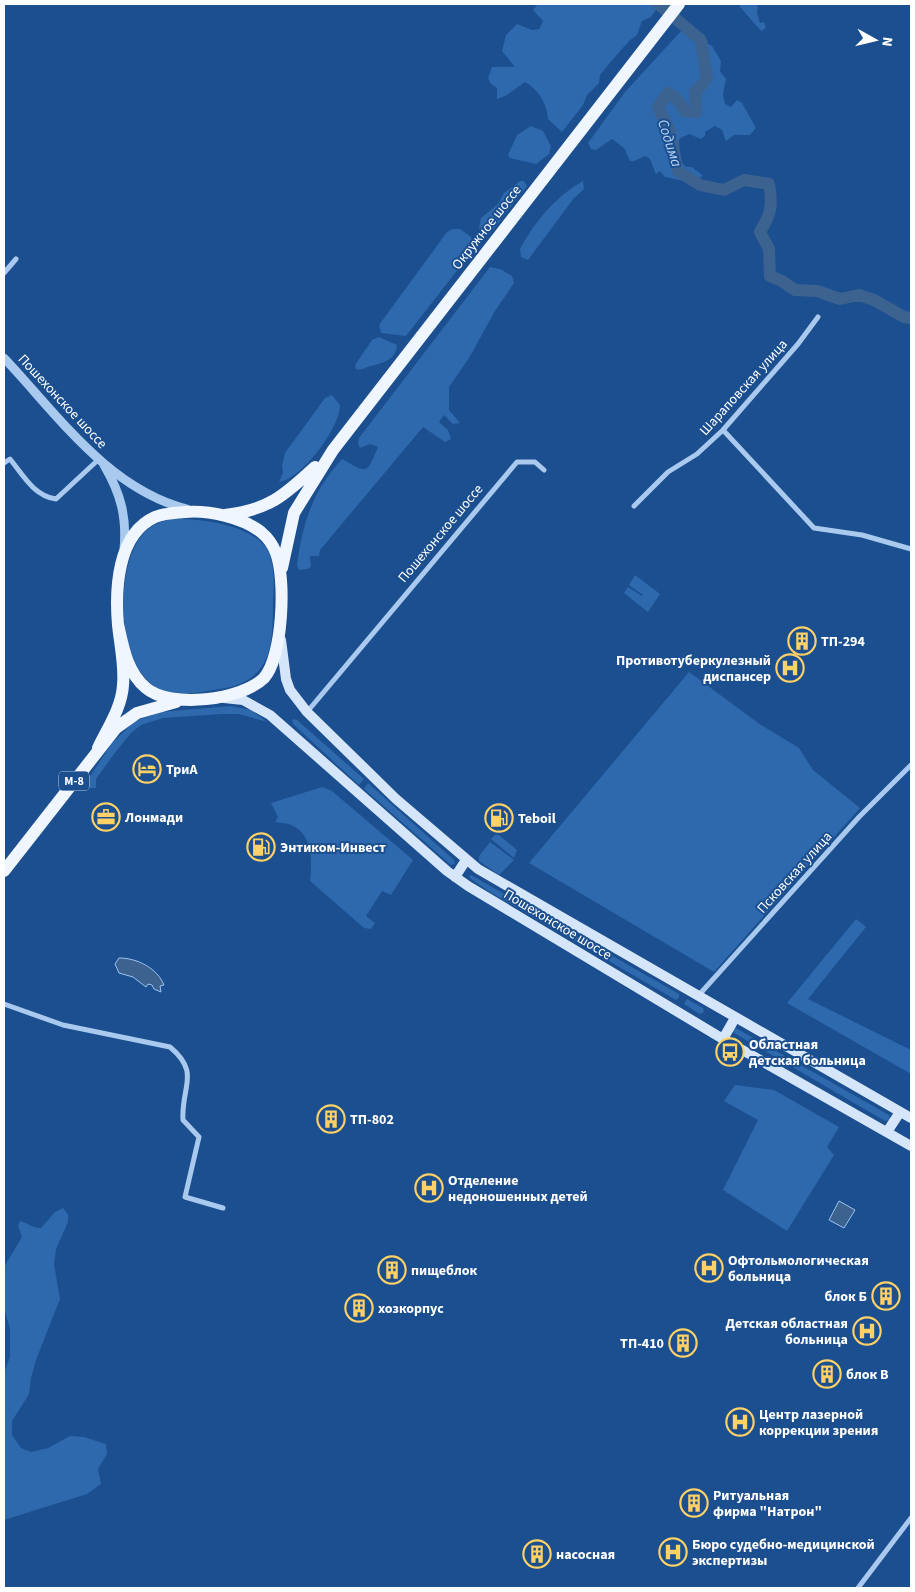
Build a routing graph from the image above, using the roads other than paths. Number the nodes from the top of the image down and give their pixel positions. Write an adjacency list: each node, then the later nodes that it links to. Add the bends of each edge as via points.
1 (679, 4): 7 (main road, Окружное шоссе)
2 (16, 259): 3 (street)
3 (4, 273)
4 (818, 317): 6 (street, Шараповская улица)
5 (4, 358): 8 (street, Пошехонское шоссе)
6 (722, 430): 11 (street, Шараповская улица, via 697,454 668,472); 14 (street, via 814,528 862,535)
7 (333, 450): 13 (main road, Окружное шоссе, via 296,485 271,503 255,510); 16 (main road, Окружное шоссе, via 294,512)
8 (101, 461): 9 (street, via 56,499 47,498 34,489 10,459); 12 (street, via 154,498); 15 (street, via 116,486 124,515)
9 (4, 463)
10 (544, 470): 21 (street, Пошехонское шоссе, via 535,462 517,462)
11 (634, 506)
12 (194, 511): 13 (main road, Окружное шоссе); 15 (main road, Окружное шоссе, via 166,514 149,521 134,536)
13 (220, 516): 16 (main road, Окружное шоссе, via 262,533 276,554)
14 (911, 549)
15 (122, 561): 17 (main road, Окружное шоссе)
16 (280, 575): 18 (main road, Окружное шоссе)
17 (118, 624): 20 (main road, Окружное шоссе, via 130,666 142,684 162,697); 22 (main road, Окружное шоссе, via 124,686)
18 (280, 626): 19 (main road, Окружное шоссе, via 275,654 265,676 250,687); 21 (main road, Пошехонское шоссе, via 286,679 290,690)
19 (215, 698): 20 (main road, Окружное шоссе); 26 (main road, Пошехонское шоссе, via 244,700 266,711)
20 (188, 699): 22 (main road, Окружное шоссе, via 129,717)
21 (307, 712): 24 (main road, Пошехонское шоссе, via 370,775)
22 (98, 748): 25 (main road, Окружное шоссе / М-8)
23 (911, 765): 27 (street, Псковская улица, via 859,817)
24 (466, 860): 26 (main road); 27 (main road, Пошехонское шоссе)
25 (4, 871)
26 (455, 877): 30 (main road, Пошехонское шоссе)
27 (698, 997): 29 (main road, Пошехонское шоссе)
28 (4, 1004): 35 (street, via 63,1025 170,1047 182,1057 189,1073 182,1103 182,1120 199,1137 185,1196)
29 (735, 1018): 30 (main road); 31 (main road, Пошехонское шоссе)
30 (723, 1039): 33 (main road, Пошехонское шоссе)
31 (900, 1112): 32 (main road, Пошехонское шоссе); 33 (main road)
32 (911, 1118)
33 (887, 1132): 34 (main road, Пошехонское шоссе)
34 (911, 1146)
35 (222, 1208)
36 (911, 1518): 37 (street)
37 (858, 1588)

